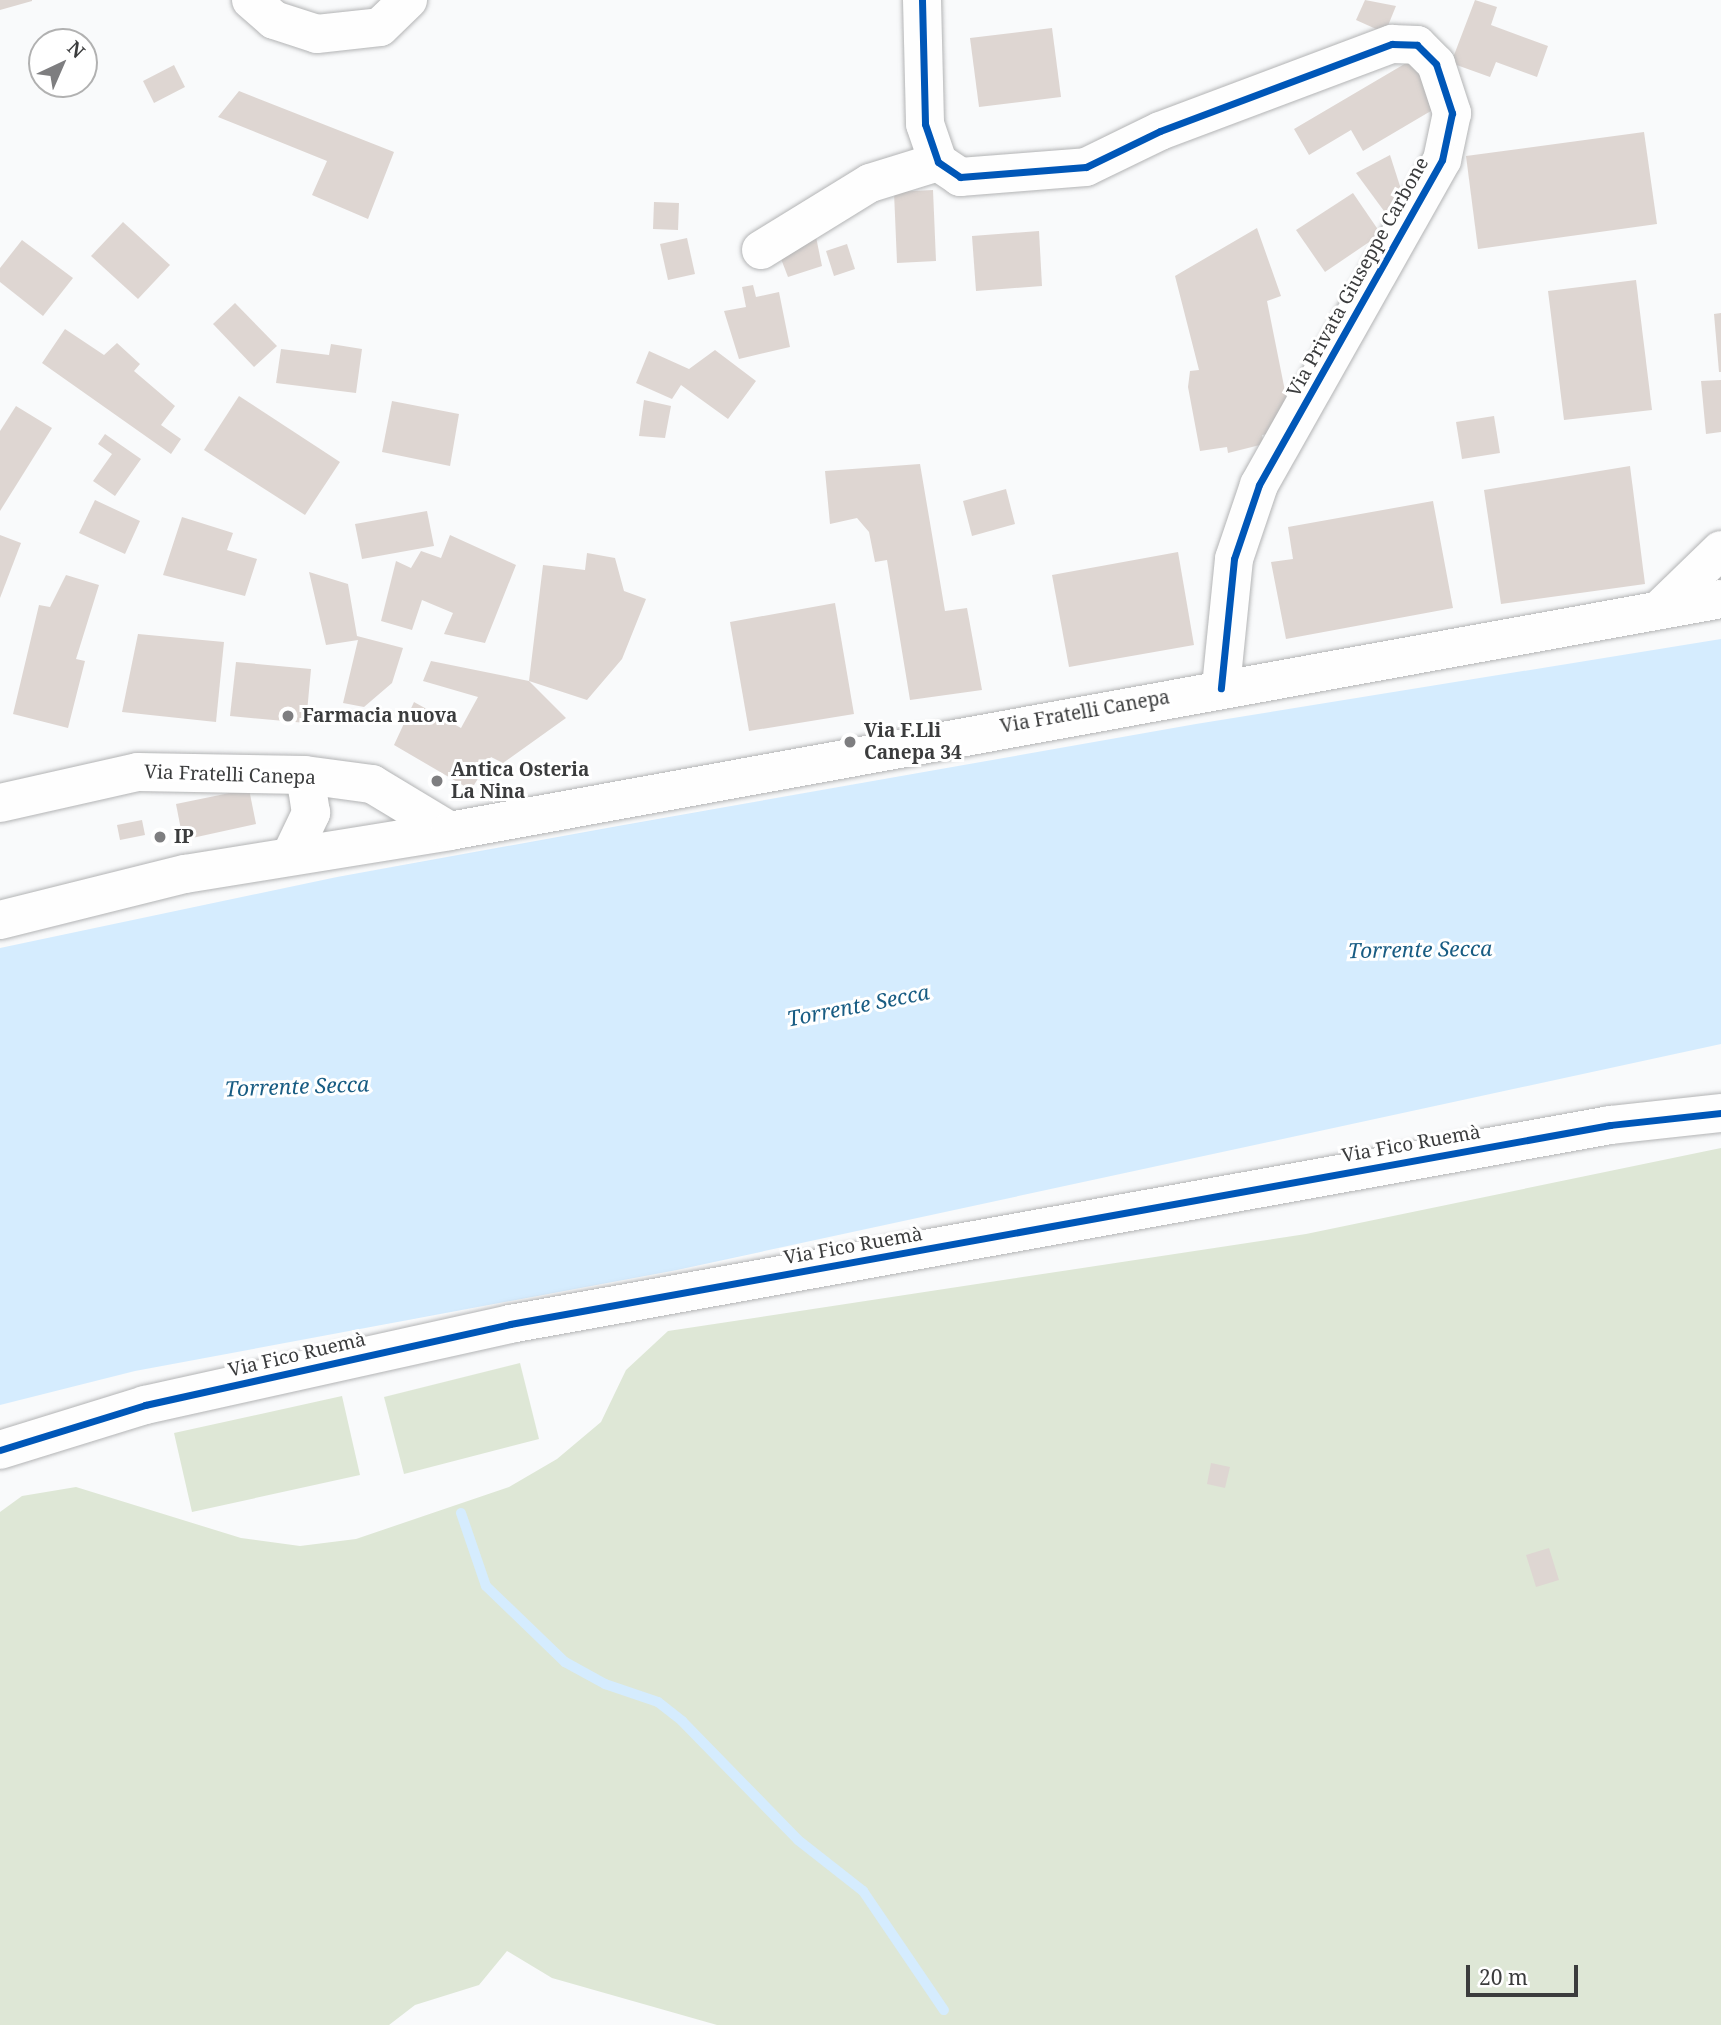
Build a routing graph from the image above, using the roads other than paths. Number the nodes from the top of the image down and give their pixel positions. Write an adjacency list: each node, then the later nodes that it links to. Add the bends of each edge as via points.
1 (251, 0): 2 (street, via 274,20 317,34 380,27)
2 (408, 0)
3 (922, 0): 4 (street, via 925,124)
4 (939, 162): 5 (street, via 870,183); 9 (street, Via Privata Giuseppe Carbone, via 960,177 1086,167 1160,131 1392,44 1417,44 1436,64 1452,113 1442,160 1259,485 1234,559)
5 (761, 250)
6 (1721, 550): 8 (street)
7 (1721, 598): 8 (street, Via Fratelli Canepa)
8 (1659, 610): 9 (street, Via Fratelli Canepa)
9 (1221, 688): 12 (street, Via Fratelli Canepa)
10 (305, 775): 11 (street, Via Fratelli Canepa, via 138,772); 12 (street, Via Fratelli Canepa, via 372,784); 13 (street, via 311,813)
11 (0, 803)
12 (450, 831): 13 (street, Via Fratelli Canepa)
13 (290, 855): 14 (street, Via Fratelli Canepa, via 185,874)
14 (0, 920)
15 (1721, 1113): 16 (street, Via Fico Ruemà, via 1583,1130 510,1324 145,1405)
16 (0, 1450)

